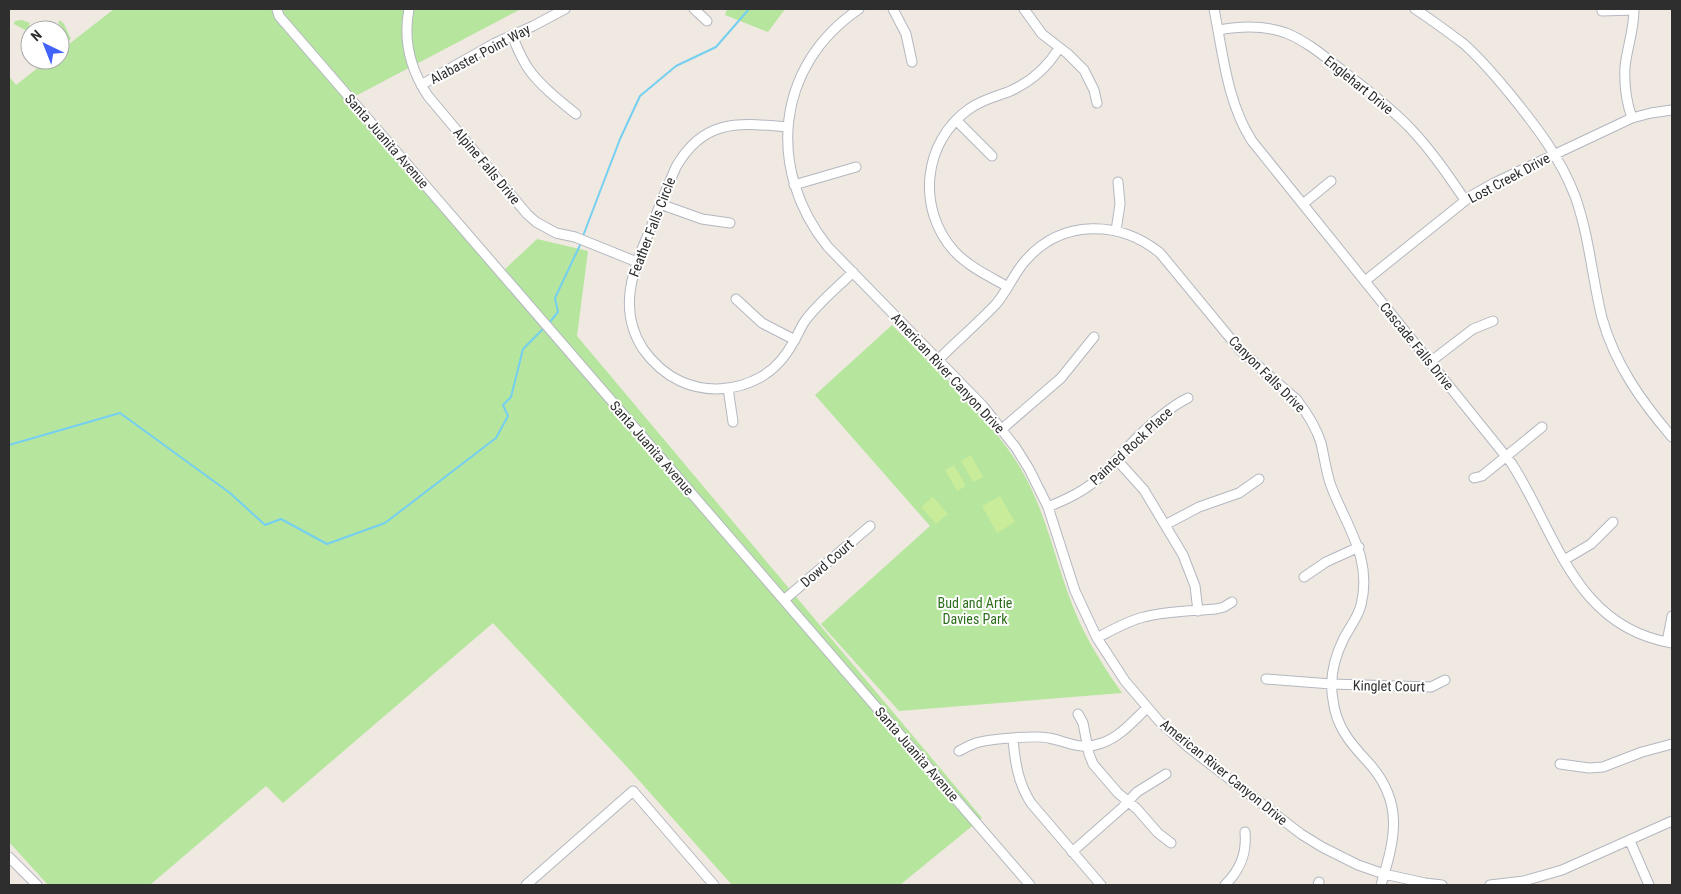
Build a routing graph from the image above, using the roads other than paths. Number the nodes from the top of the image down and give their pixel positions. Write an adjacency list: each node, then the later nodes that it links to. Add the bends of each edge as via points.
1 (277, 9): 62 (street, Santa Juanita Avenue, via 279,16)
2 (409, 9): 17 (street, Alpine Falls Drive, via 408,51)
3 (565, 9): 14 (street, Alabaster Point Way)
4 (694, 9): 12 (street)
5 (858, 9): 23 (street, American River Canyon Drive, via 828,35 808,62 792,103)
6 (893, 9): 16 (street, via 906,34)
7 (1024, 9): 15 (street, via 1042,34)
8 (1214, 9): 13 (street, Cascade Falls Drive)
9 (1415, 9): 24 (street, via 1478,57 1533,122)
10 (1634, 9): 11 (street); 21 (street, via 1625,84)
11 (1602, 11)
12 (707, 21)
13 (1218, 30): 30 (street, Englehart Drive, via 1264,28 1286,33 1312,47 1409,127); 32 (street, Cascade Falls Drive, via 1239,118 1252,141)
14 (512, 36): 17 (street, Alabaster Point Way); 20 (street, via 538,81)
15 (1059, 48): 18 (street, via 1084,70); 22 (street, via 1044,68 1028,81 980,102)
16 (912, 62)
17 (421, 86): 35 (street, Alpine Falls Drive, via 536,222)
18 (1097, 103)
19 (1672, 110): 21 (street, Lost Creek Drive)
20 (576, 114)
21 (1632, 118): 24 (street, Lost Creek Drive)
22 (956, 120): 25 (street); 38 (street, via 932,162 929,181 932,211 944,238 960,257)
23 (788, 127): 29 (street, American River Canyon Drive, via 788,155); 31 (street, Feather Falls Circle, via 737,124 706,135 682,157)
24 (1555, 154): 30 (street, Lost Creek Drive); 50 (street, via 1579,208 1600,310 1614,352 1640,398)
25 (992, 156)
26 (856, 167): 29 (street)
27 (1118, 182): 34 (street, via 1120,204)
28 (1331, 182): 32 (street)
29 (794, 186): 36 (street, American River Canyon Drive, via 818,234)
30 (1465, 200): 37 (street, Lost Creek Drive)
31 (660, 204): 33 (street, via 702,219); 35 (street, Feather Falls Circle)
32 (1303, 204): 37 (street, Cascade Falls Drive)
33 (730, 223)
34 (1116, 231): 38 (street, Canyon Falls Drive, via 1087,229 1058,236 1026,260); 59 (street, Canyon Falls Drive, via 1140,239 1160,253 1240,350 1304,409 1316,429 1331,485)
35 (637, 262): 45 (street, Feather Falls Circle, via 630,288 630,316 647,355 664,372 680,381 703,388)
36 (853, 272): 42 (street, Feather Falls Circle, via 812,313); 43 (street, American River Canyon Drive)
37 (1365, 280): 44 (street, Cascade Falls Drive)
38 (1008, 287): 43 (street, Canyon Falls Drive)
39 (736, 299): 42 (street, via 762,323)
40 (1493, 322): 44 (street, via 1473,329)
41 (1094, 337): 49 (street, via 1061,378)
42 (795, 340): 45 (street, Feather Falls Circle, via 771,370 751,382)
43 (938, 360): 49 (street, American River Canyon Drive)
44 (1430, 362): 51 (street, Cascade Falls Drive)
45 (728, 388): 47 (street)
46 (1188, 398): 52 (street, Painted Rock Place, via 1167,411)
47 (733, 422)
48 (1542, 427): 51 (street)
49 (1002, 429): 55 (street, American River Canyon Drive, via 1029,469)
50 (1672, 437)
51 (1506, 456): 53 (street, via 1482,476); 60 (street, Cascade Falls Drive, via 1522,479)
52 (1117, 460): 55 (street, Painted Rock Place, via 1088,487); 57 (street, via 1137,480)
53 (1474, 478)
54 (1260, 479): 57 (street, via 1240,492)
55 (1048, 507): 66 (street, American River Canyon Drive, via 1075,591)
56 (1613, 522): 60 (street, via 1591,544)
57 (1165, 525): 64 (street, via 1191,574)
58 (870, 526): 62 (street, Dowd Court)
59 (1359, 547): 61 (street, via 1326,562); 70 (street, Canyon Falls Drive, via 1364,591 1357,616 1338,650)
60 (1564, 560): 67 (street, Cascade Falls Drive, via 1584,591 1612,618 1632,630)
61 (1304, 577)
62 (784, 600): 90 (street, Santa Juanita Avenue)
63 (1232, 602): 64 (street, via 1224,607)
64 (1198, 611): 66 (street, via 1144,617)
65 (1672, 616): 67 (street)
66 (1097, 638): 71 (street, American River Canyon Drive)
67 (1670, 642)
68 (1266, 679): 70 (street, Kinglet Court)
69 (1445, 680): 70 (street, Kinglet Court, via 1431,687)
70 (1331, 684): 86 (street, Canyon Falls Drive, via 1340,726 1353,747 1378,774 1391,806 1393,840)
71 (1147, 708): 75 (street, via 1112,738); 86 (street, American River Canyon Drive, via 1188,747 1301,834 1335,854)
72 (1078, 714): 75 (street)
73 (1013, 739): 75 (street, via 1047,738); 76 (street, via 982,741); 84 (street, via 1016,772 1026,795)
74 (1672, 744): 77 (street, via 1603,767)
75 (1087, 746): 79 (street, via 1093,764)
76 (959, 751)
77 (1560, 764)
78 (1166, 774): 79 (street)
79 (1128, 801): 83 (street); 84 (street)
80 (1672, 821): 82 (street)
81 (1245, 832): 92 (street, via 1242,862)
82 (1630, 841): 95 (street, via 1562,870 1524,881); 96 (street)
83 (1171, 843)
84 (1072, 852): 91 (street)
85 (9, 857): 87 (street)
86 (1384, 874): 93 (street, Canyon Falls Drive); 94 (street, American River Canyon Drive)
87 (37, 885)
88 (526, 885): 89 (street, via 633,791)
89 (714, 885)
90 (1030, 885)
91 (1101, 885)
92 (1225, 885)
93 (1381, 885)
94 (1442, 885)
95 (1490, 885)
96 (1649, 885)

